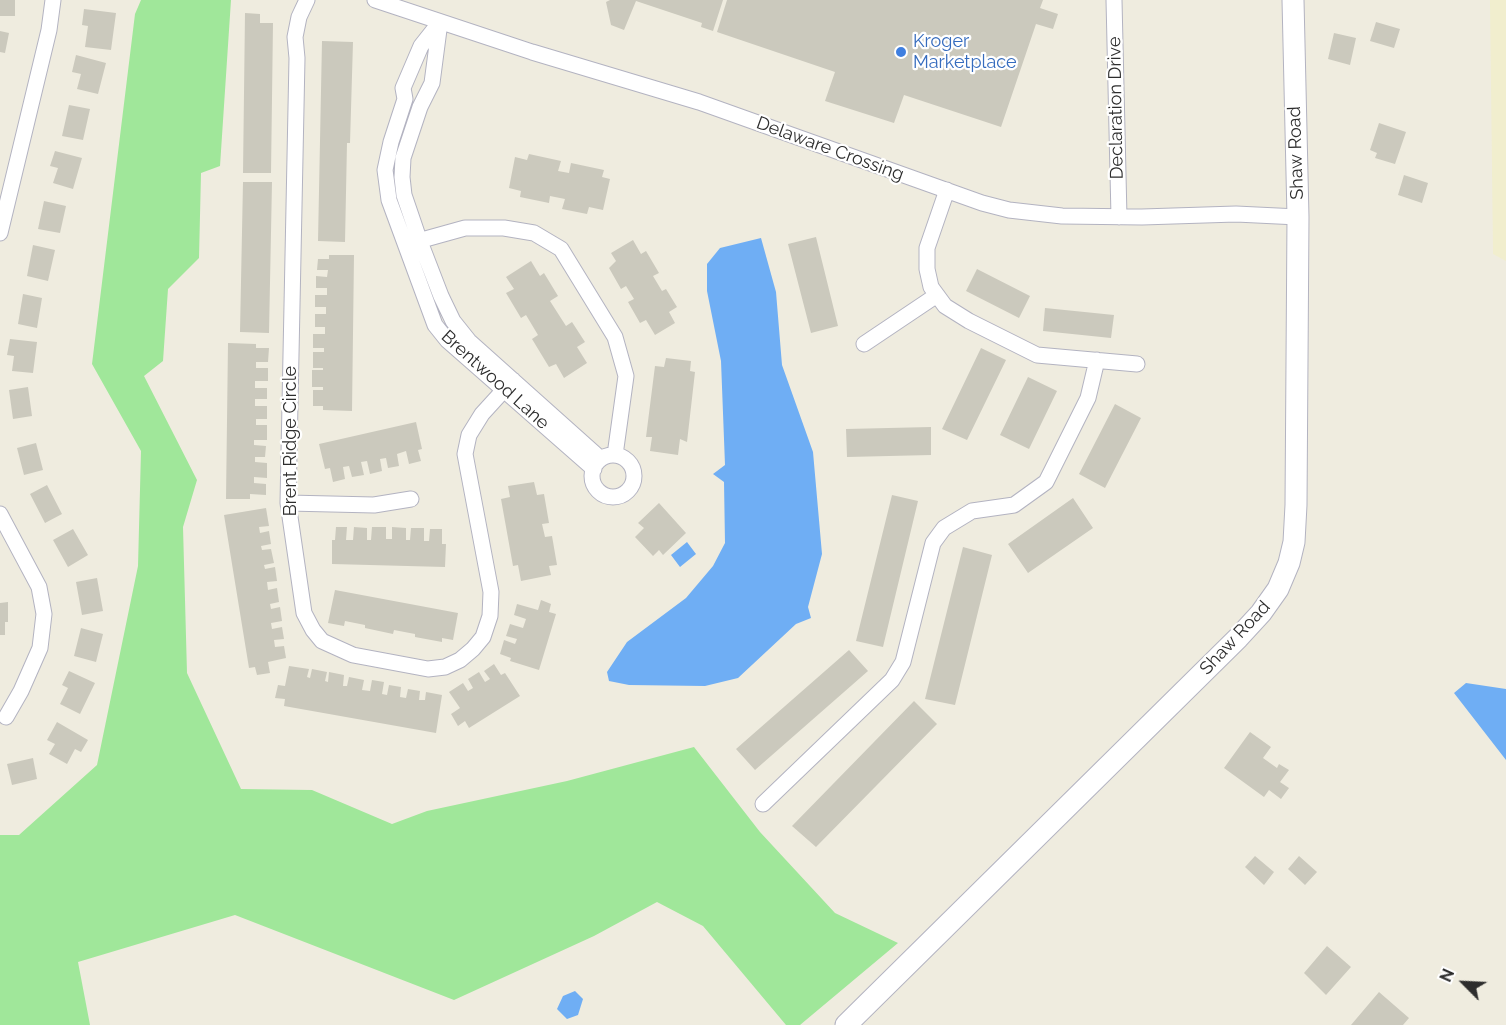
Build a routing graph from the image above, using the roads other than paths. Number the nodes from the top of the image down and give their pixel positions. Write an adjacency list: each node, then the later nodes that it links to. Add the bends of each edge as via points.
1 (53, 0): 10 (street)
2 (307, 0): 18 (street, Brent Ridge Circle, via 295,37)
3 (375, 0): 6 (street, Delaware Crossing)
4 (1114, 0): 8 (street, Declaration Drive)
5 (1293, 0): 9 (main road, Shaw Road)
6 (440, 22): 7 (street, Delaware Crossing, via 699,102); 11 (street, Brentwood Lane, via 432,83 403,158 402,177); 11 (street, Brentwood Lane, via 421,46 403,88 405,99 385,170 389,200)
7 (947, 190): 8 (street, Delaware Crossing, via 1024,212); 12 (street, via 927,248 931,287)
8 (1119, 216): 9 (street, Delaware Crossing)
9 (1298, 217): 22 (main road, Shaw Road, via 1296,505 1294,542 1278,589 1238,638)
10 (0, 232)
11 (412, 242): 16 (street, Brentwood Lane, via 453,321); 16 (street, Brentwood Lane, via 465,228 504,228 534,233 561,249 615,338 626,376 604,461)
12 (937, 295): 13 (street); 14 (street, via 945,306 969,321 1037,355)
13 (864, 344)
14 (1096, 360): 15 (street); 21 (street, via 1088,398 1046,482 1014,505 972,511 944,528 933,543 903,662 892,680)
15 (1137, 364)
16 (508, 385): 18 (street, Brent Ridge Circle, via 482,414 469,435 465,454 491,592 490,615 483,637 460,660 428,669 353,655 322,641 304,614)
17 (411, 499): 18 (street, via 374,505)
18 (288, 503)
19 (0, 514): 20 (street, via 39,587 44,614 40,648)
20 (6, 717)
21 (763, 804)
22 (846, 1025)

